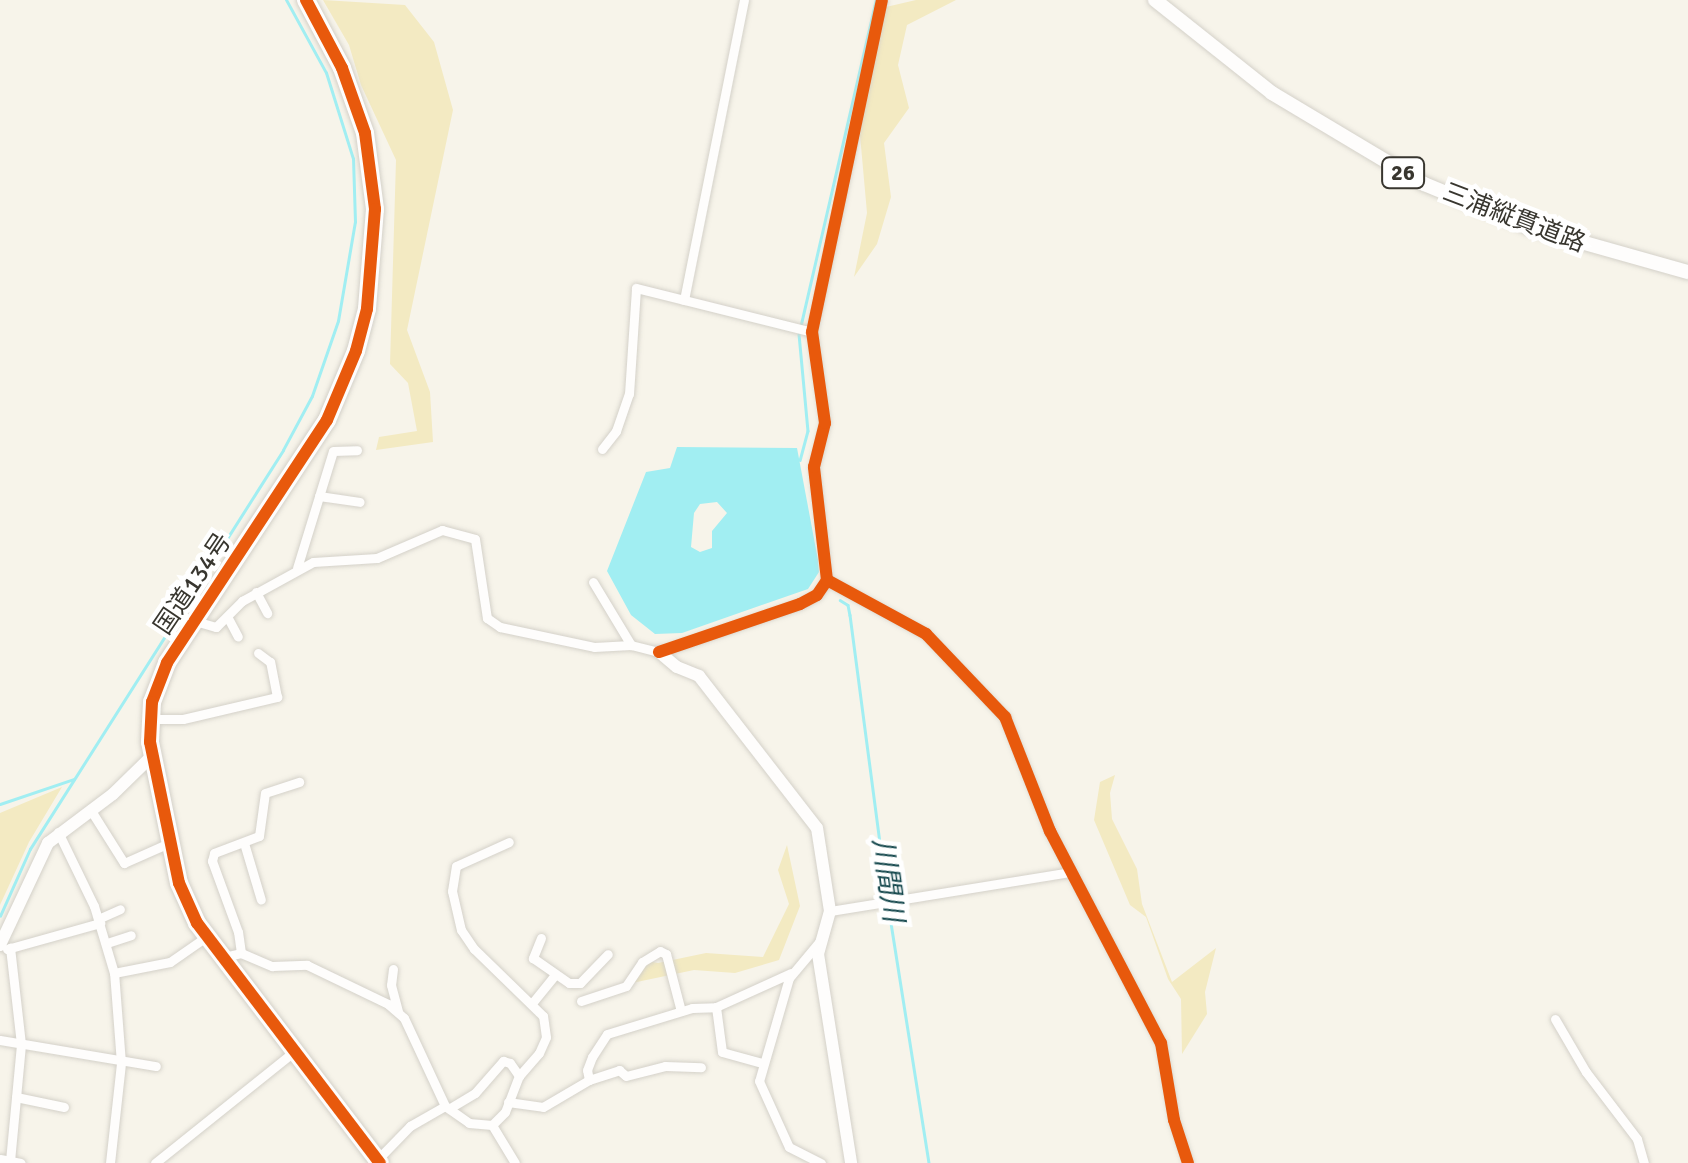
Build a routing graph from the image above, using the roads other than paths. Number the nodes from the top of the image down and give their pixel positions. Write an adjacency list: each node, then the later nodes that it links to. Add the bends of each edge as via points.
1 (306, 0): 18 (highway, 国道134号, via 342,68 365,134 375,209 367,309 326,420)
2 (744, 0): 6 (street)
3 (882, 0): 7 (street)
4 (1155, 0): 5 (main road, 三浦縦貫道路 / 26, via 1272,93 1424,184 1531,228)
5 (1688, 272)
6 (684, 300): 7 (street); 8 (street, via 636,288 629,394)
7 (812, 332): 13 (street, via 826,423 814,467)
8 (602, 449)
9 (356, 450): 10 (street, via 333,451)
10 (319, 496): 11 (street); 12 (street)
11 (360, 502)
12 (297, 568): 15 (street); 20 (street, via 378,558 426,534 458,532 475,539 487,618 500,628 594,647)
13 (827, 580): 21 (street, via 800,604); 31 (street, via 926,634 992,700)
14 (592, 582): 20 (street)
15 (256, 592): 16 (street); 17 (street)
16 (267, 613)
17 (228, 618): 18 (street, via 216,627); 19 (street)
18 (195, 621): 23 (highway, 国道134号, via 166,663)
19 (238, 637)
20 (630, 644): 21 (street)
21 (659, 652): 34 (street, via 699,676 803,804 817,828)
22 (258, 653): 23 (street, via 270,662 277,696 184,718)
23 (150, 719): 24 (highway, 国道134号)
24 (152, 756): 26 (street); 29 (highway, 国道134号)
25 (299, 782): 30 (street, via 265,794 263,829)
26 (90, 809): 27 (street); 29 (street, via 124,863)
27 (58, 832): 35 (street); 41 (street)
28 (509, 842): 50 (street, via 456,866 452,891 461,930 474,949)
29 (170, 843): 37 (highway, 国道134号, via 186,904)
30 (244, 843): 32 (street); 42 (street, via 219,850 212,860)
31 (1070, 872): 34 (street); 76 (street, via 1161,1044)
32 (261, 900)
33 (120, 909): 35 (street)
34 (830, 911): 39 (street)
35 (99, 921): 40 (street); 41 (street)
36 (130, 935): 40 (street)
37 (206, 938): 44 (highway, 国道134号); 46 (street, via 170,962)
38 (541, 938): 48 (street, via 533,958)
39 (820, 941): 47 (street); 75 (street)
40 (107, 943): 46 (street)
41 (3, 948): 56 (street)
42 (240, 952): 44 (street); 53 (street, via 272,966 306,965)
43 (608, 954): 48 (street, via 580,983)
44 (222, 959): 57 (highway, 国道134号)
45 (393, 969): 53 (street)
46 (114, 972): 58 (street)
47 (792, 973): 51 (street); 59 (street)
48 (554, 976): 50 (street)
49 (580, 1001): 52 (street, via 626,986 642,962 660,951)
50 (532, 1002): 62 (street, via 543,1016 546,1037)
51 (716, 1007): 52 (street); 59 (street, via 722,1052)
52 (681, 1011): 63 (street, via 607,1034 587,1070)
53 (398, 1012): 66 (street)
54 (1555, 1019): 77 (street, via 1637,1138)
55 (0, 1040): 56 (street)
56 (21, 1044): 58 (street); 64 (street)
57 (294, 1052): 70 (highway, 国道134号); 72 (street)
58 (122, 1063): 60 (street); 71 (street)
59 (762, 1063): 74 (street, via 760,1081 789,1147)
60 (156, 1066)
61 (701, 1067): 63 (street, via 665,1066 626,1076 619,1070)
62 (519, 1076): 65 (street); 66 (street, via 503,1061 475,1093)
63 (590, 1080): 65 (street, via 543,1107)
64 (16, 1097): 67 (street); 69 (street)
65 (508, 1102): 68 (street)
66 (447, 1107): 68 (street, via 469,1123); 70 (street, via 410,1126)
67 (64, 1108)
68 (492, 1125): 73 (street)
69 (9, 1161)
70 (377, 1162)
71 (110, 1163)
72 (156, 1163)
73 (514, 1163)
74 (821, 1163)
75 (852, 1163)
76 (1188, 1163)
77 (1644, 1163)

